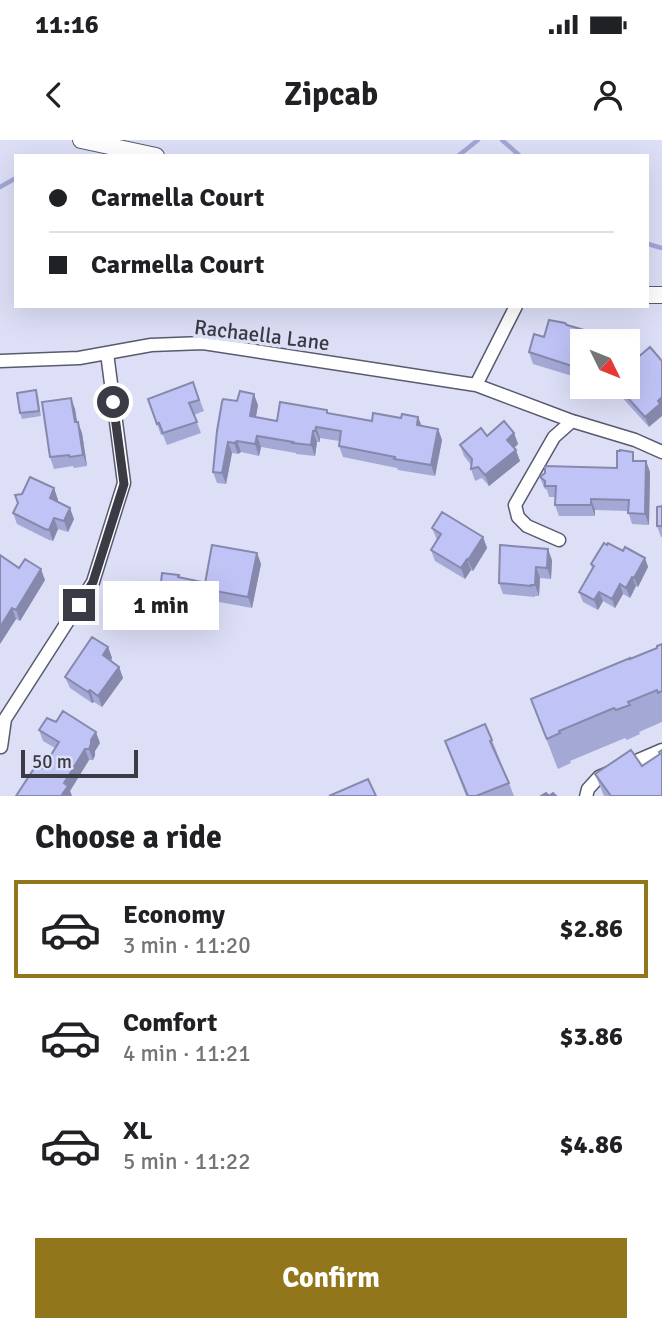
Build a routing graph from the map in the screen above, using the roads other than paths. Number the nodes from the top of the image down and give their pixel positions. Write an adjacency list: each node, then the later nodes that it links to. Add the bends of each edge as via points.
1 (81, 140): 2 (street)
2 (147, 154)
3 (515, 308): 6 (street)
4 (107, 353): 5 (street, Rachaella Lane); 6 (street, Rachaella Lane, via 203,343); 10 (street, via 124,484 93,582 5,719)
5 (0, 360)
6 (476, 385): 7 (street, Rachaella Lane)
7 (572, 421): 8 (street, Rachaella Lane); 9 (street, via 554,438 515,505 527,526)
8 (662, 452)
9 (559, 540)
10 (1, 747)
11 (662, 750): 12 (street, via 599,777)
12 (586, 796)

